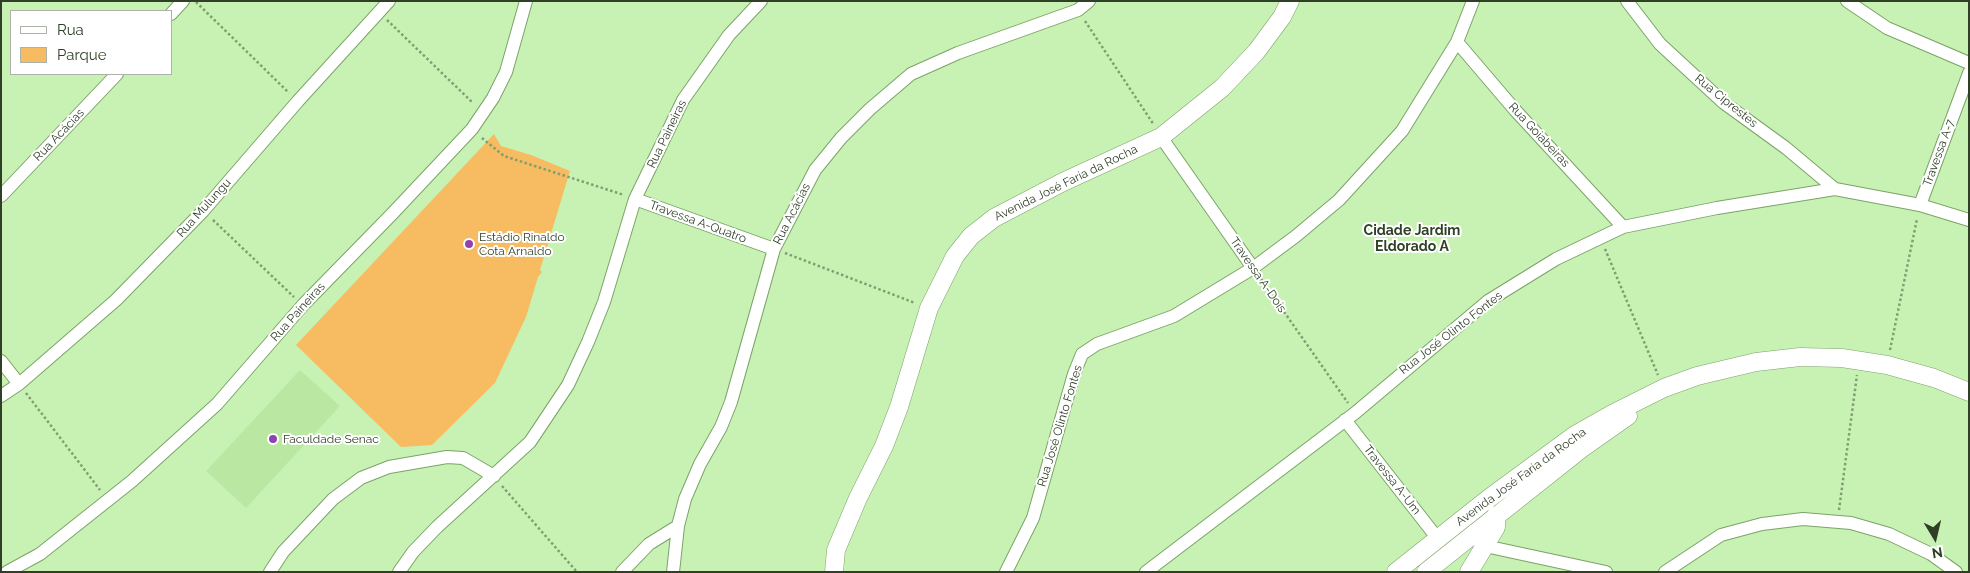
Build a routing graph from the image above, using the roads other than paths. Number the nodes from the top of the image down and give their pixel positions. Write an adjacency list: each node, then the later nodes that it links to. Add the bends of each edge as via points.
1 (183, 1): 10 (street)
2 (389, 1): 25 (street, Rua Mulungu, via 203,211 116,300)
3 (526, 1): 36 (street, Rua Paineiras, via 506,72 472,129 302,305 217,404 108,501 40,554)
4 (761, 1): 18 (street, Rua Paineiras, via 729,35 683,100)
5 (1089, 1): 22 (street, Rua Acácias, via 1078,10 958,53 912,74 840,138 815,170)
6 (1290, 1): 15 (street, Avenida José Faria da Rocha, via 1256,52 1222,88)
7 (1473, 1): 11 (street, Rua José Olinto Fontes)
8 (1627, 1): 16 (street, Rua Ciprestes, via 1660,44 1724,103)
9 (1847, 1): 12 (street, via 1887,28)
10 (172, 13)
11 (1457, 42): 21 (street, Rua Goiabeiras); 23 (street, Rua José Olinto Fontes, via 1402,131 1339,200)
12 (1969, 63)
13 (1969, 73): 19 (street, Travessa A-7)
14 (116, 75): 17 (street, Rua Acácias)
15 (1161, 137): 23 (street, Travessa A-Dois); 41 (street, Avenida José Faria da Rocha, via 994,218 971,236 955,256 930,308 884,446 836,550)
16 (1835, 189): 19 (street); 21 (street, Rua José Olinto Fontes)
17 (1, 196)
18 (635, 199): 22 (street, Travessa A-Quatro); 31 (street, Rua Paineiras, via 604,302 568,385 530,442)
19 (1920, 205): 20 (street)
20 (1969, 220)
21 (1623, 226): 29 (street, Rua José Olinto Fontes, via 1556,259 1488,301)
22 (774, 250): 33 (street, Rua Acácias, via 731,402 685,499)
23 (1253, 268): 42 (street, Rua José Olinto Fontes, via 1174,316 1097,344 1082,354 1033,518)
24 (1, 361): 25 (street)
25 (19, 384): 28 (street, Rua Mulungu)
26 (1658, 391): 27 (street, Avenida José Faria da Rocha, via 1697,376 1756,362 1800,357 1887,365); 30 (street, Avenida José Faria da Rocha, via 1575,435); 32 (street, Avenida José Faria da Rocha)
27 (1969, 392)
28 (1, 396)
29 (1350, 416): 34 (street, Travessa A-Um); 43 (street, Rua José Olinto Fontes)
30 (1526, 471): 32 (street, via 1499,500); 34 (street, Avenida José Faria da Rocha)
31 (494, 476): 37 (street, via 463,458 447,457 389,467 361,478 333,499); 38 (street, Rua Paineiras, via 437,527)
32 (1497, 516): 35 (street, via 1496,528); 46 (street, Avenida José Faria da Rocha)
33 (678, 526): 39 (street, via 649,544); 40 (street, Rua Acácias)
34 (1438, 539): 44 (street, Avenida José Faria da Rocha); 45 (street, via 1439,547)
35 (1485, 546): 47 (street); 48 (street)
36 (7, 572)
37 (270, 572)
38 (399, 572)
39 (622, 572)
40 (673, 572)
41 (834, 572)
42 (1006, 572)
43 (1146, 572)
44 (1396, 572)
45 (1418, 572)
46 (1426, 572)
47 (1469, 572)
48 (1606, 572)
49 (1665, 572): 50 (street, via 1721,536 1762,524 1803,519 1852,523 1888,534 1932,554)
50 (1956, 572)

